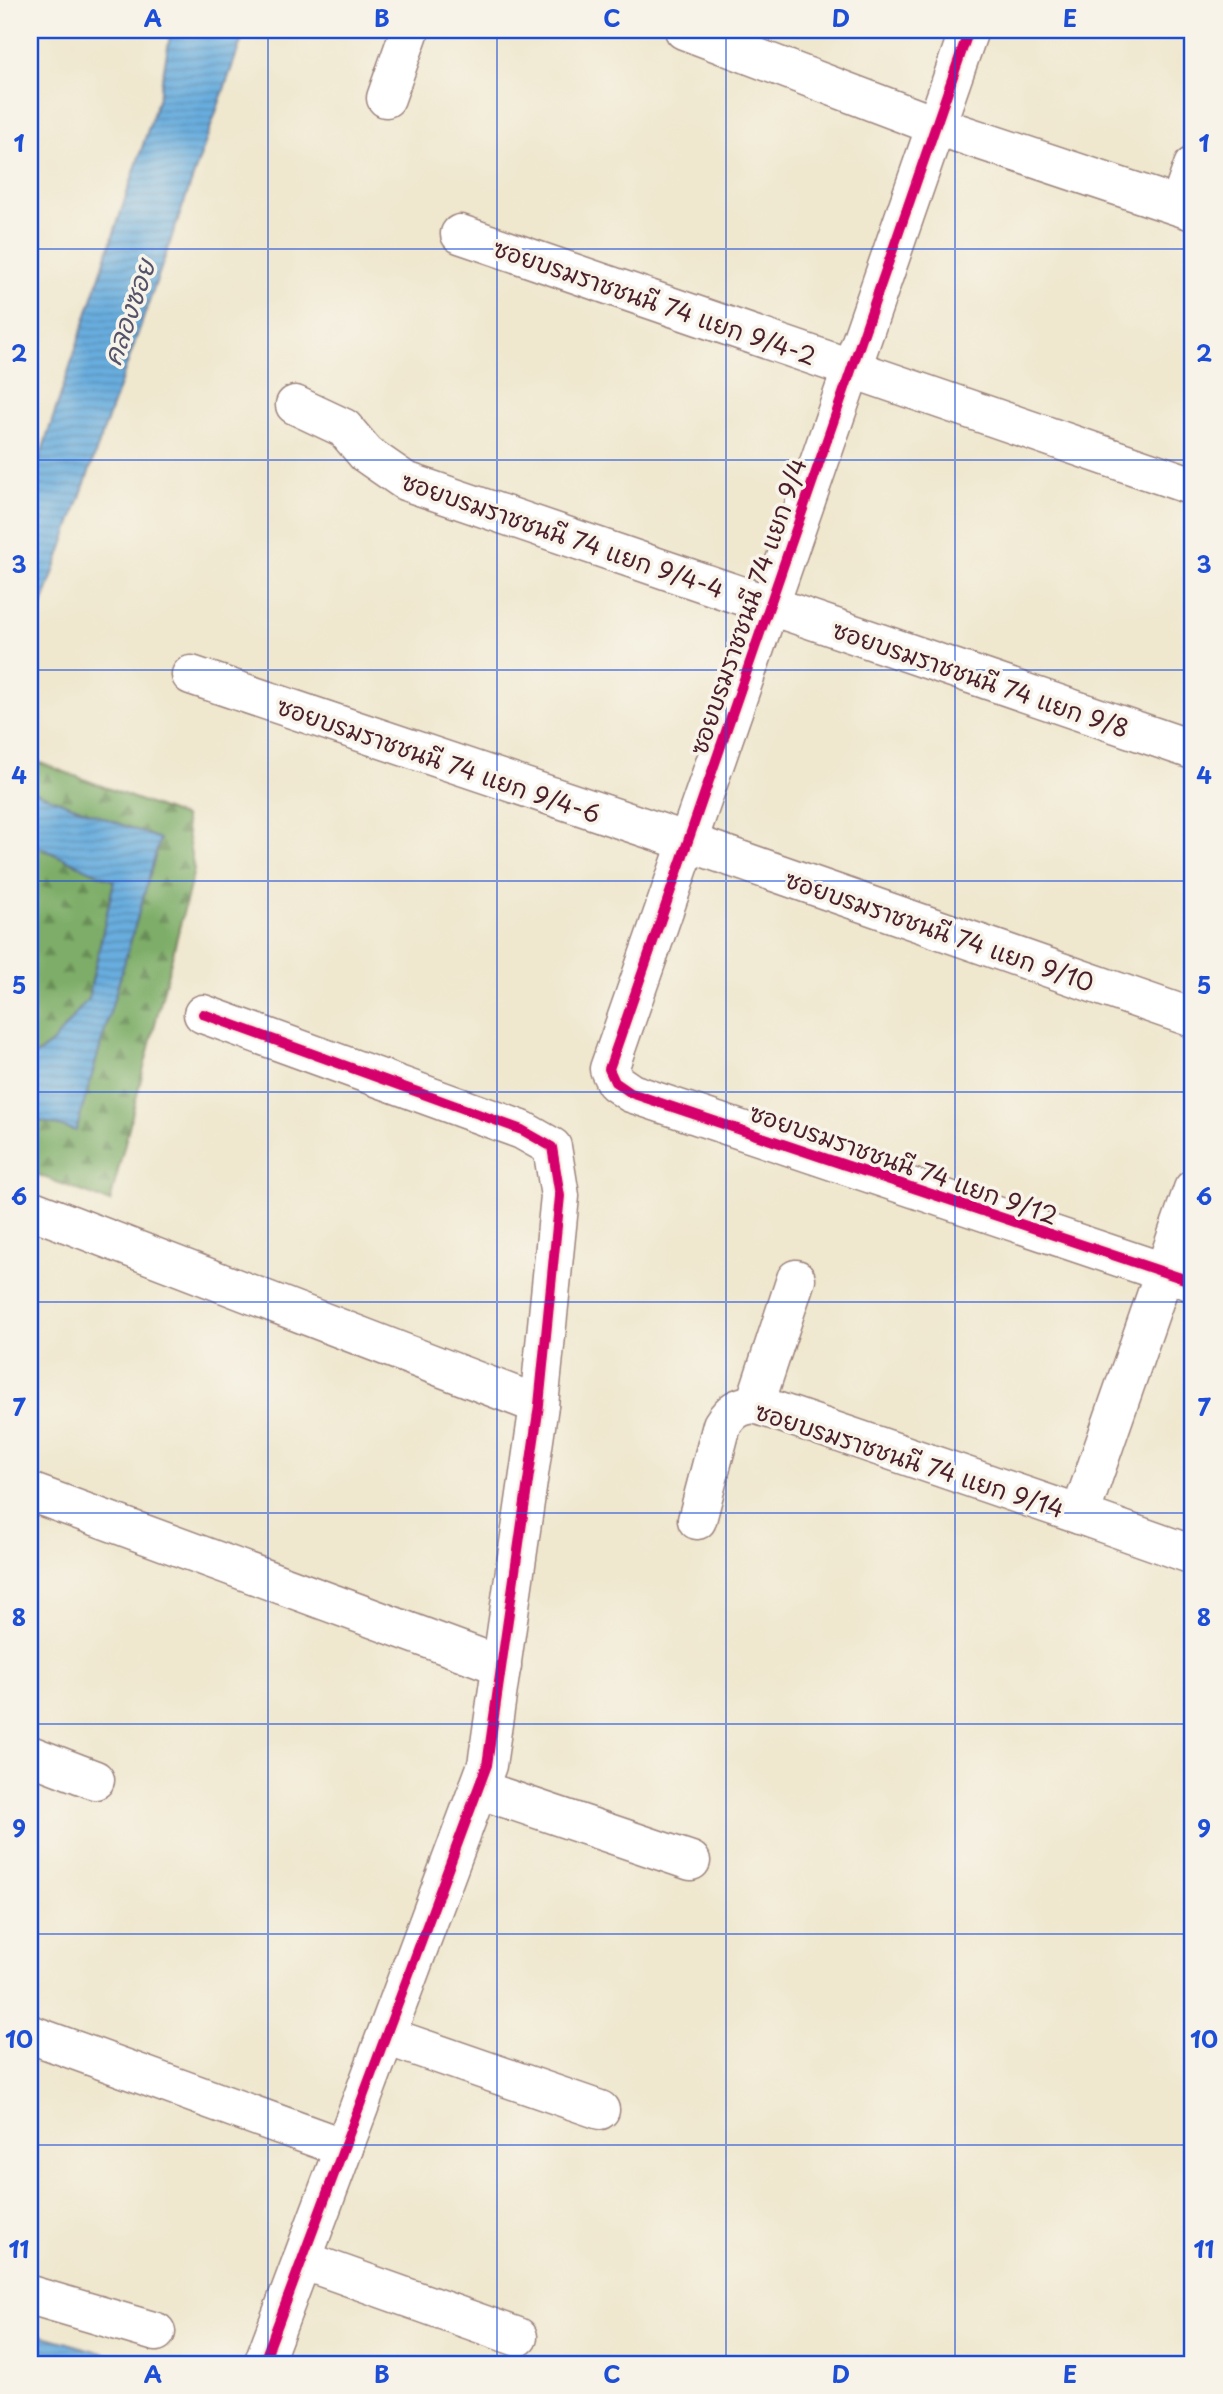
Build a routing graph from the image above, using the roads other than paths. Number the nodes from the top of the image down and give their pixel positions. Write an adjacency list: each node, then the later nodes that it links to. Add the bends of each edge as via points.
1 (410, 30): 4 (street)
2 (969, 30): 5 (street, ซอยบรมราชชนนี 74 แยก 9/4)
3 (695, 32): 5 (street)
4 (386, 98)
5 (934, 125): 7 (street); 9 (street, ซอยบรมราชชนนี 74 แยก 9/4)
6 (1193, 166): 7 (street)
7 (1186, 209)
8 (460, 234): 9 (street, ซอยบรมราชชนนี 74 แยก 9/4-2)
9 (851, 368): 11 (street, ซอยบรมราชชนนี 74 แยก 9/4-2); 12 (street, ซอยบรมราชชนนี 74 แยก 9/4)
10 (295, 405): 12 (street, ซอยบรมราชชนนี 74 แยก 9/4-4, via 344,428 366,454 405,481)
11 (1193, 486)
12 (769, 607): 14 (street, ซอยบรมราชชนนี 74 แยก 9/8); 15 (street, ซอยบรมราชชนนี 74 แยก 9/4)
13 (191, 675): 15 (street, ซอยบรมราชชนนี 74 แยก 9/4-6)
14 (1193, 750)
15 (688, 842): 17 (street, ซอยบรมราชชนนี 74 แยก 9/10); 18 (street, ซอยบรมราชชนนี 74 แยก 9/4, via 609,1069 615,1082)
16 (203, 1014): 24 (street, via 522,1130 552,1147 560,1196)
17 (1193, 1018)
18 (631, 1093): 21 (street, ซอยบรมราชชนนี 74 แยก 9/12)
19 (1193, 1189): 21 (street)
20 (30, 1209): 24 (street)
21 (1179, 1277): 26 (street)
22 (796, 1279): 23 (street)
23 (755, 1404): 26 (street, ซอยบรมราชชนนี 74 แยก 9/14); 27 (street, ซอยบรมราชชนนี 74 แยก 9/14, via 731,1412 722,1425)
24 (539, 1405): 29 (street)
25 (30, 1492): 29 (street)
26 (1080, 1515): 28 (street, ซอยบรมราชชนนี 74 แยก 9/14)
27 (697, 1520)
28 (1193, 1555)
29 (502, 1666): 32 (street, via 487,1765)
30 (30, 1755): 31 (street)
31 (95, 1780)
32 (478, 1790): 33 (street); 35 (street)
33 (691, 1861)
34 (30, 2034): 37 (street)
35 (386, 2036): 36 (street); 37 (street)
36 (600, 2110)
37 (344, 2148): 38 (street)
38 (302, 2260): 41 (street); 42 (street)
39 (30, 2295): 40 (street)
40 (156, 2332)
41 (518, 2337)
42 (265, 2360)

